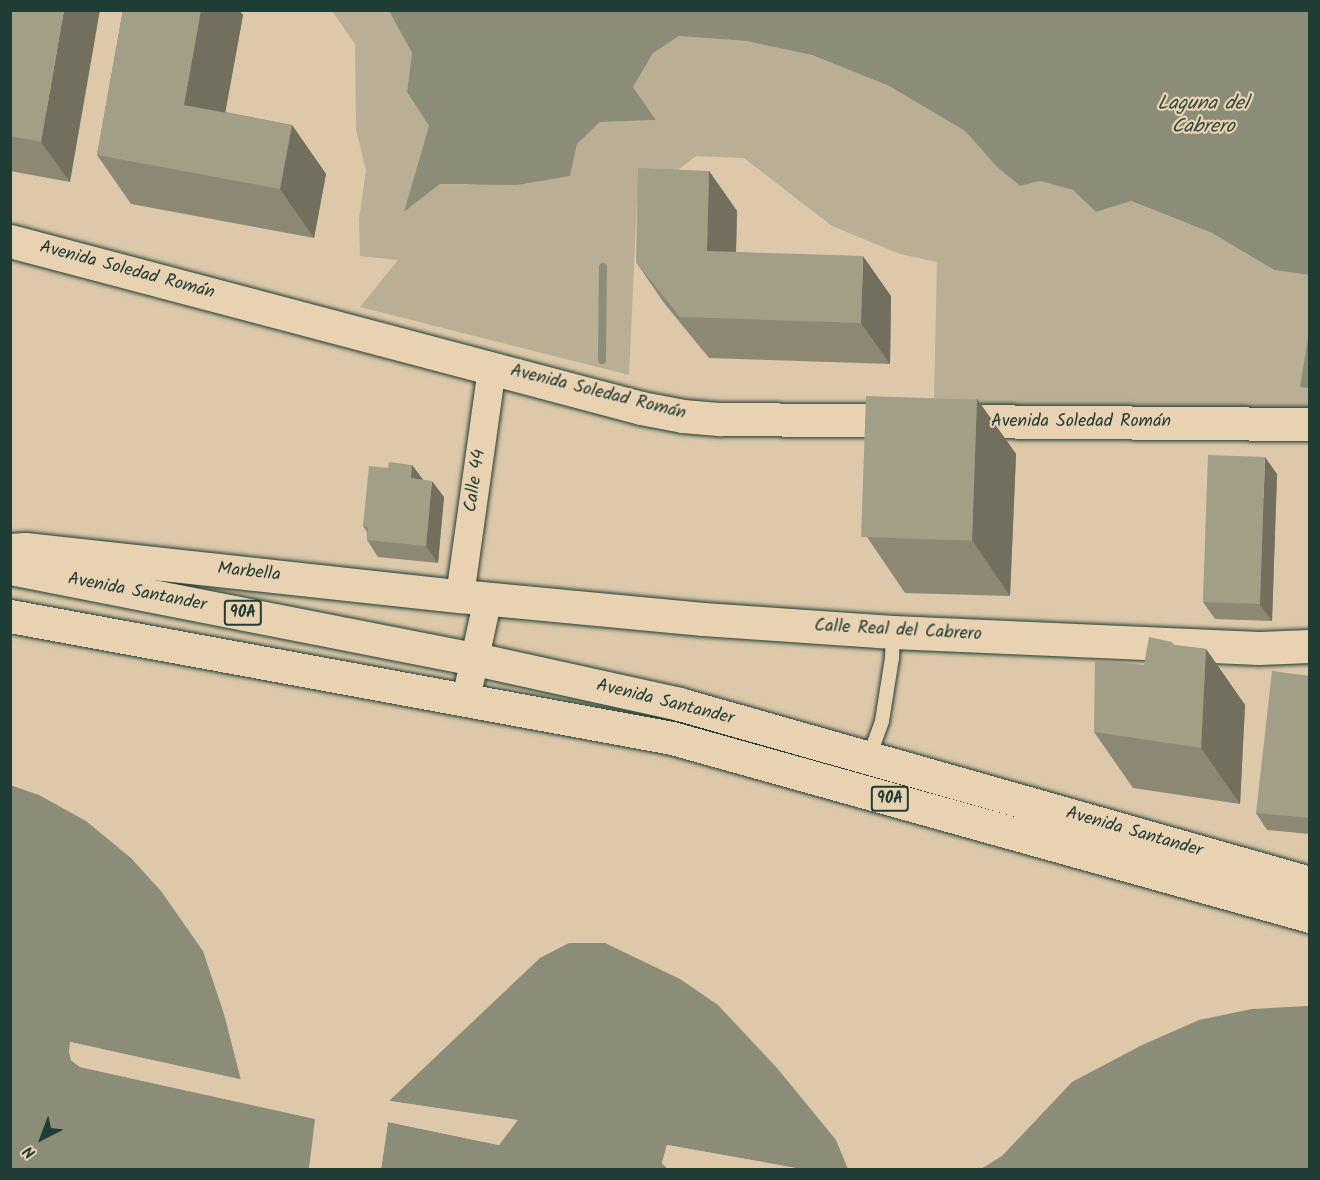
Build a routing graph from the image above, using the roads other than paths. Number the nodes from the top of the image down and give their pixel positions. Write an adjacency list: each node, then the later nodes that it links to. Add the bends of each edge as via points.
1 (10, 241): 2 (main road, Avenida Soledad Román)
2 (492, 367): 3 (main road, Avenida Soledad Román, via 641,408 721,419); 6 (street, Calle 44)
3 (1310, 424)
4 (10, 550): 6 (main road, Marbella)
5 (10, 568): 10 (main road, Avenida Santander / 90A)
6 (474, 597): 8 (main road, Calle Real del Cabrero); 10 (street, Calle 44)
7 (10, 616): 11 (main road, Avenida Santander / 90A)
8 (893, 632): 9 (main road, Calle Real del Cabrero, via 1259,648); 12 (lane, via 882,721)
9 (1310, 646)
10 (475, 659): 11 (street, Calle 44); 12 (main road, Avenida Santander / 90A, via 679,704)
11 (466, 699): 14 (main road, Avenida Santander / 90A, via 672,738)
12 (869, 757): 13 (main road, Avenida Santander / 90A)
13 (1310, 883)
14 (1310, 916)

